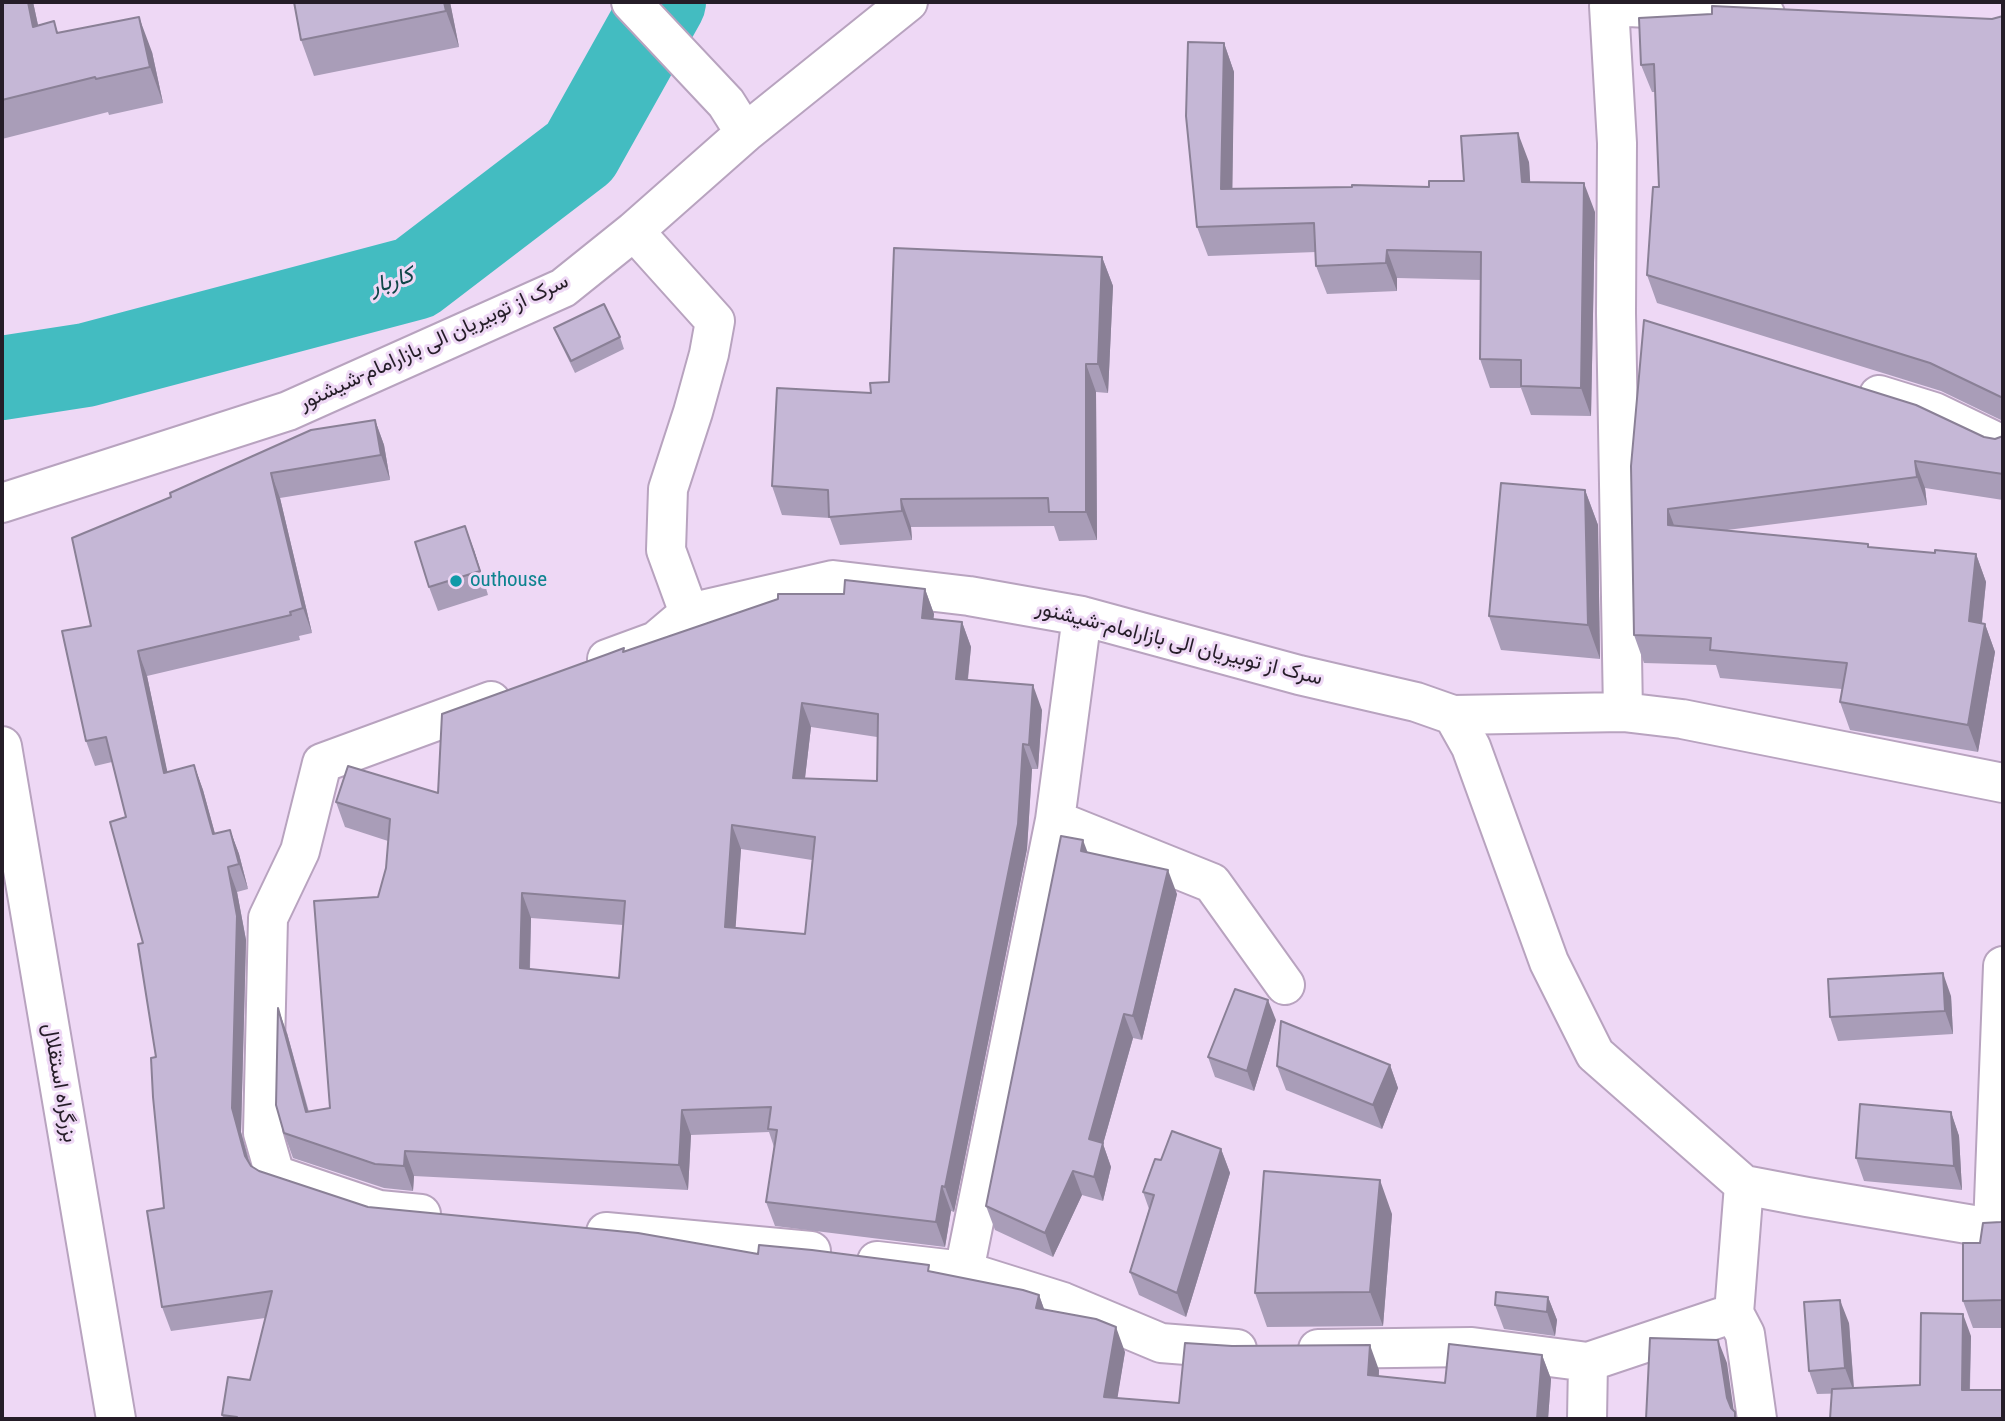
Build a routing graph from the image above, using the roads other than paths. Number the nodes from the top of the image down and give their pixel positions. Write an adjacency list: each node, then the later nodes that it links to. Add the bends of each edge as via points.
1 (631, 2): 4 (main road)
2 (908, 2): 4 (main road, سرک از توبیریان الی بازارامام-شیشنور)
3 (1799, 16): 6 (main road, via 1609,6 1617,143)
4 (736, 118): 5 (main road, سرک از توبیریان الی بازارامام-شیشنور)
5 (634, 231): 10 (main road, سرک از توبیریان الی بازارامام-شیشنور, via 563,288 288,411); 11 (main road, via 715,321 668,489 666,550)
6 (1616, 313): 7 (main road); 15 (main road)
7 (1656, 326)
8 (1841, 383): 9 (main road, via 1934,412)
9 (2003, 444)
10 (2, 503)
11 (689, 613): 12 (main road, سرک از توبیریان الی بازارامام-شیشنور, via 833,580 970,596); 13 (main road, via 656,641)
12 (1082, 616): 16 (main road, سرک از توبیریان الی بازارامام-شیشنور); 19 (main road)
13 (579, 669)
14 (527, 688): 23 (main road, via 322,764 300,851 268,918 263,1133 275,1175 379,1210)
15 (1623, 712): 16 (main road); 18 (main road, via 1682,719)
16 (1453, 715): 22 (main road, via 1471,747 1549,962 1595,1054)
17 (2, 746): 29 (main road, بزرگراه استقلال)
18 (2003, 783)
19 (1055, 820): 21 (main road, via 1212,883); 26 (main road)
20 (2003, 967): 25 (main road)
21 (1285, 985)
22 (1744, 1185): 25 (main road); 27 (main road)
23 (461, 1218)
24 (569, 1228): 26 (main road, via 824,1252)
25 (1998, 1229)
26 (964, 1271): 28 (main road, via 1063,1302 1161,1343 1274,1349 1472,1347)
27 (1734, 1313): 28 (main road); 31 (main road, via 1745,1334)
28 (1588, 1362): 30 (main road)
29 (117, 1419)
30 (1587, 1419)
31 (1757, 1419)

